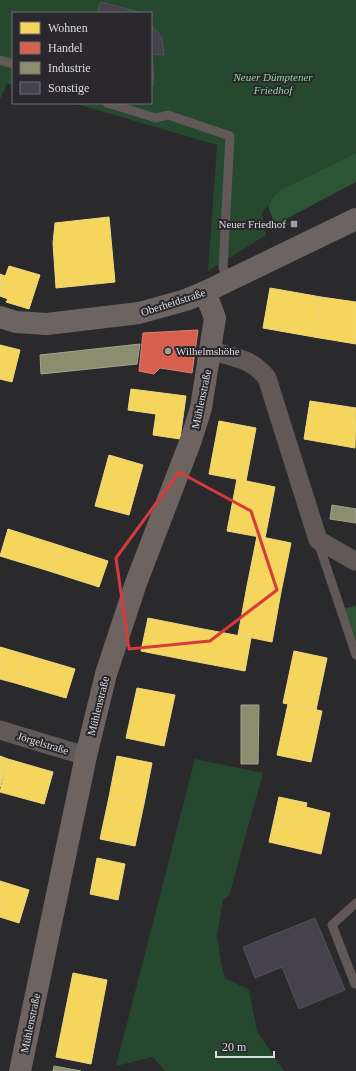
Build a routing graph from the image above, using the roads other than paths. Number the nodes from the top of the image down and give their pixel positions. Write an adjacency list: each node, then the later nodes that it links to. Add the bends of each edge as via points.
1 (0, 60): 2 (lane)
2 (12, 64)
3 (110, 104): 5 (lane, via 156,118 168,115 230,136 223,268)
4 (356, 219): 5 (street, Oberheidstraße)
5 (229, 281): 6 (street, Oberheidstraße)
6 (205, 292): 7 (street, Oberheidstraße, via 139,313 48,324 16,322); 8 (street, Mühlenstraße, via 216,318)
7 (0, 317)
8 (210, 351): 9 (street, via 249,361 267,378); 13 (street, Mühlenstraße, via 201,408 192,440 136,583 106,674)
9 (318, 540): 10 (street); 11 (lane)
10 (355, 561)
11 (356, 656)
12 (0, 730): 13 (street, Jörgelstraße)
13 (86, 756): 16 (street, Mühlenstraße)
14 (356, 903): 15 (lane, via 332,925)
15 (355, 984)
16 (20, 1071)

